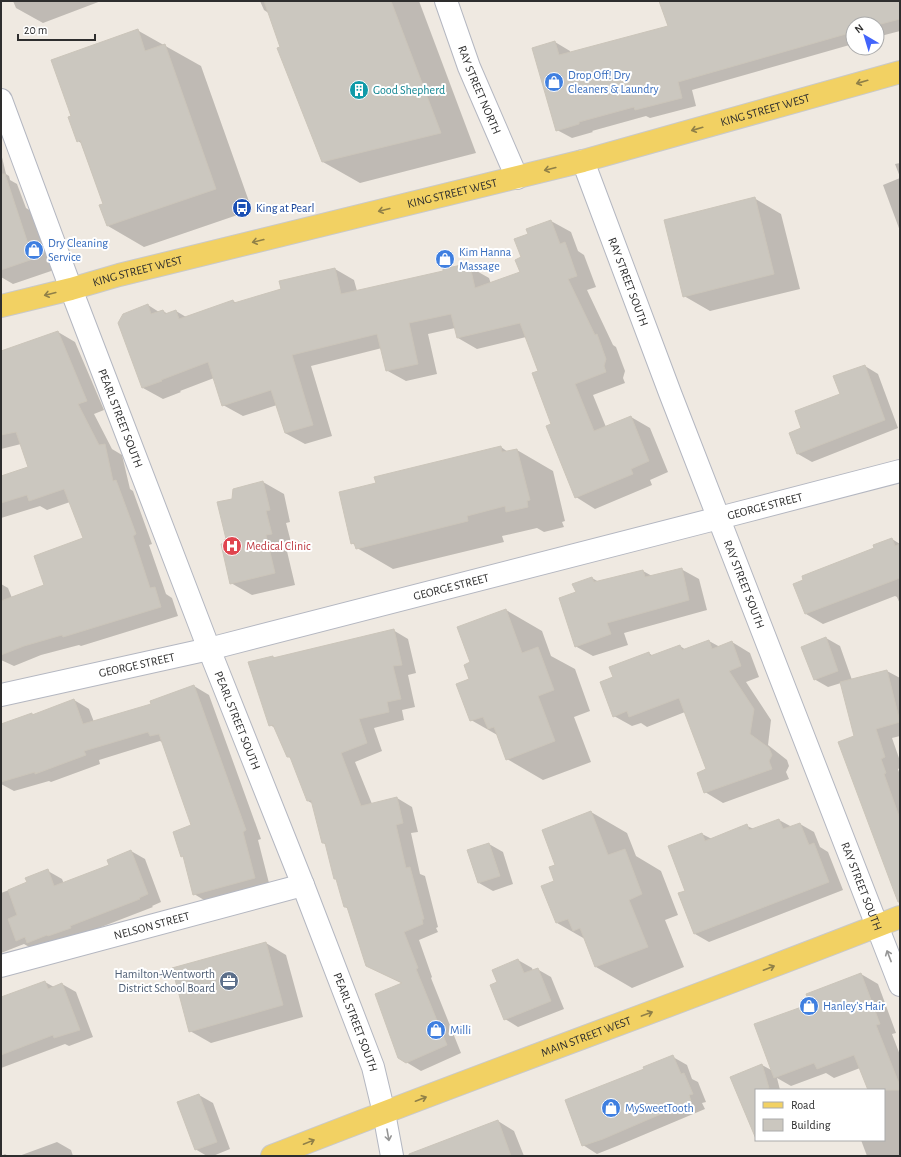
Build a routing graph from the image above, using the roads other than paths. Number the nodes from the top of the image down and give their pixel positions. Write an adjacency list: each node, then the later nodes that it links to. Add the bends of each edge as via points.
1 (446, 1): 5 (street, RAY STREET NORTH, via 469,67)
2 (900, 72): 4 (main road, KING STREET WEST, one-way to 4)
3 (1, 100): 6 (street, PEARL STREET SOUTH)
4 (583, 161): 5 (main road, KING STREET WEST, one-way to 5); 9 (street, RAY STREET SOUTH)
5 (517, 178): 6 (main road, KING STREET WEST, one-way to 6, via 126,273)
6 (71, 289): 7 (main road, KING STREET WEST, one-way to 7); 10 (street, PEARL STREET SOUTH)
7 (1, 306)
8 (900, 471): 9 (street, GEORGE STREET)
9 (719, 518): 10 (street, GEORGE STREET); 14 (street, RAY STREET SOUTH)
10 (209, 649): 11 (street, GEORGE STREET); 12 (street, PEARL STREET SOUTH)
11 (1, 695)
12 (303, 885): 15 (street, NELSON STREET); 17 (street, PEARL STREET SOUTH, via 373,1068)
13 (900, 917): 14 (main road, MAIN STREET WEST)
14 (877, 926): 16 (street, RAY STREET SOUTH, one-way to 14); 17 (main road, MAIN STREET WEST, one-way to 14)
15 (1, 966)
16 (900, 985)
17 (384, 1113): 18 (main road, MAIN STREET WEST, one-way to 17); 19 (street, PEARL STREET SOUTH, one-way to 19)
18 (272, 1156)
19 (392, 1156)

